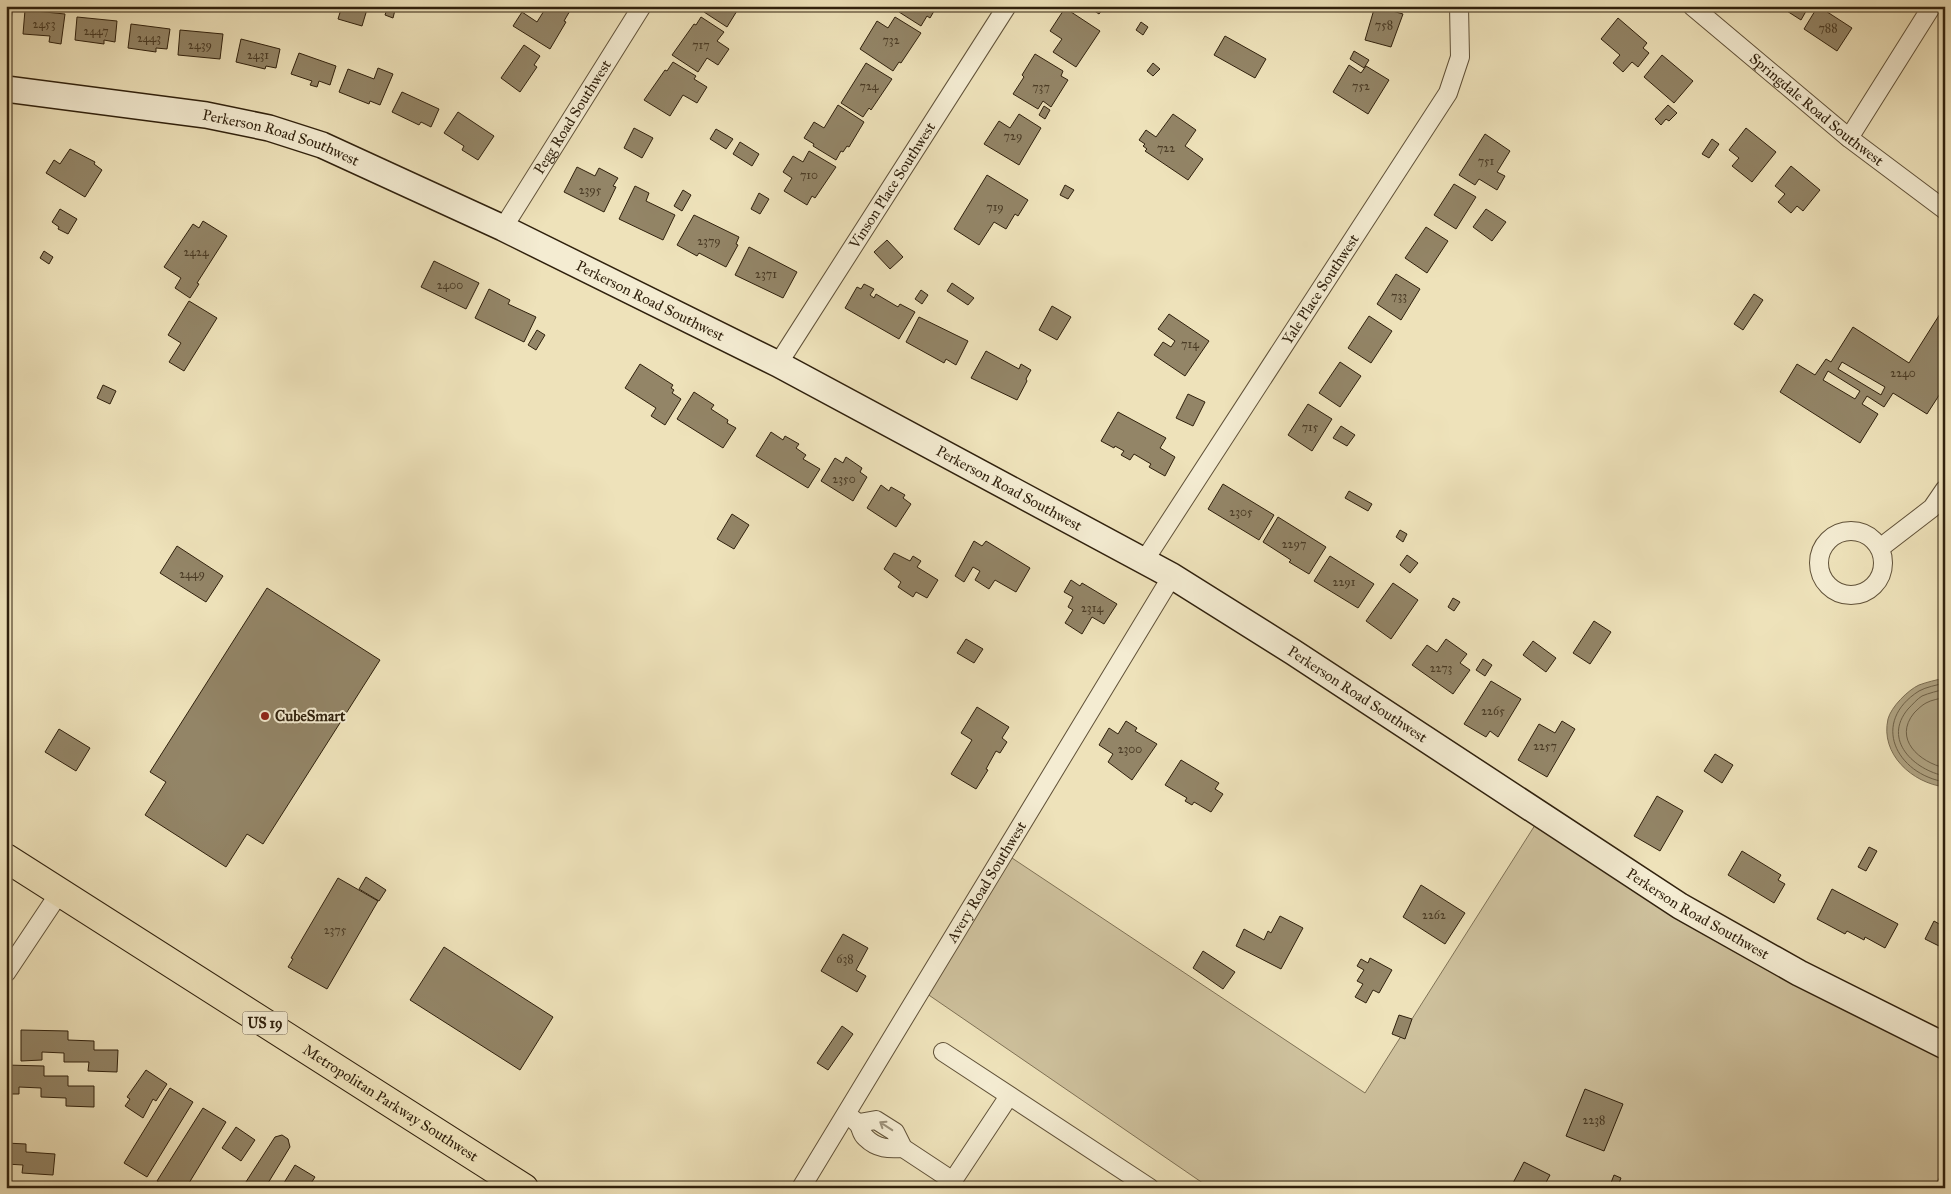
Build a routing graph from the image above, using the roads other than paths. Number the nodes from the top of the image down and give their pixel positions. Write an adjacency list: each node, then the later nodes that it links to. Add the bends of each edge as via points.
1 (642, 6): 9 (street, Pegg Road Southwest)
2 (1007, 6): 10 (street, Vinson Place Southwest)
3 (1459, 6): 13 (street, Yale Place Southwest, via 1460,57 1448,92)
4 (1692, 6): 7 (street, Springdale Road Southwest)
5 (1932, 6): 7 (street)
6 (6, 89): 9 (street, Perkerson Road Southwest, via 206,115 269,128 322,144)
7 (1848, 138): 8 (street, Springdale Road Southwest)
8 (1945, 210)
9 (503, 228): 10 (street, Perkerson Road Southwest)
10 (778, 364): 13 (street, Perkerson Road Southwest)
11 (1945, 489): 12 (street, via 1932,508)
12 (1880, 548)
13 (1144, 560): 14 (street, Perkerson Road Southwest)
14 (1172, 576): 18 (street, Perkerson Road Southwest, via 1680,906 1799,973); 21 (street, Avery Road Southwest)
15 (6, 858): 16 (main road, Metropolitan Parkway Southwest / US 19)
16 (60, 892): 17 (street); 23 (main road, Metropolitan Parkway Southwest / US 19)
17 (6, 972)
18 (1945, 1046)
19 (943, 1052): 20 (street)
20 (1009, 1096): 22 (street); 25 (street)
21 (852, 1119): 22 (street, via 876,1120 895,1132 903,1148); 24 (street, Avery Road Southwest)
22 (951, 1184)
23 (524, 1188)
24 (801, 1188)
25 (1150, 1188)

